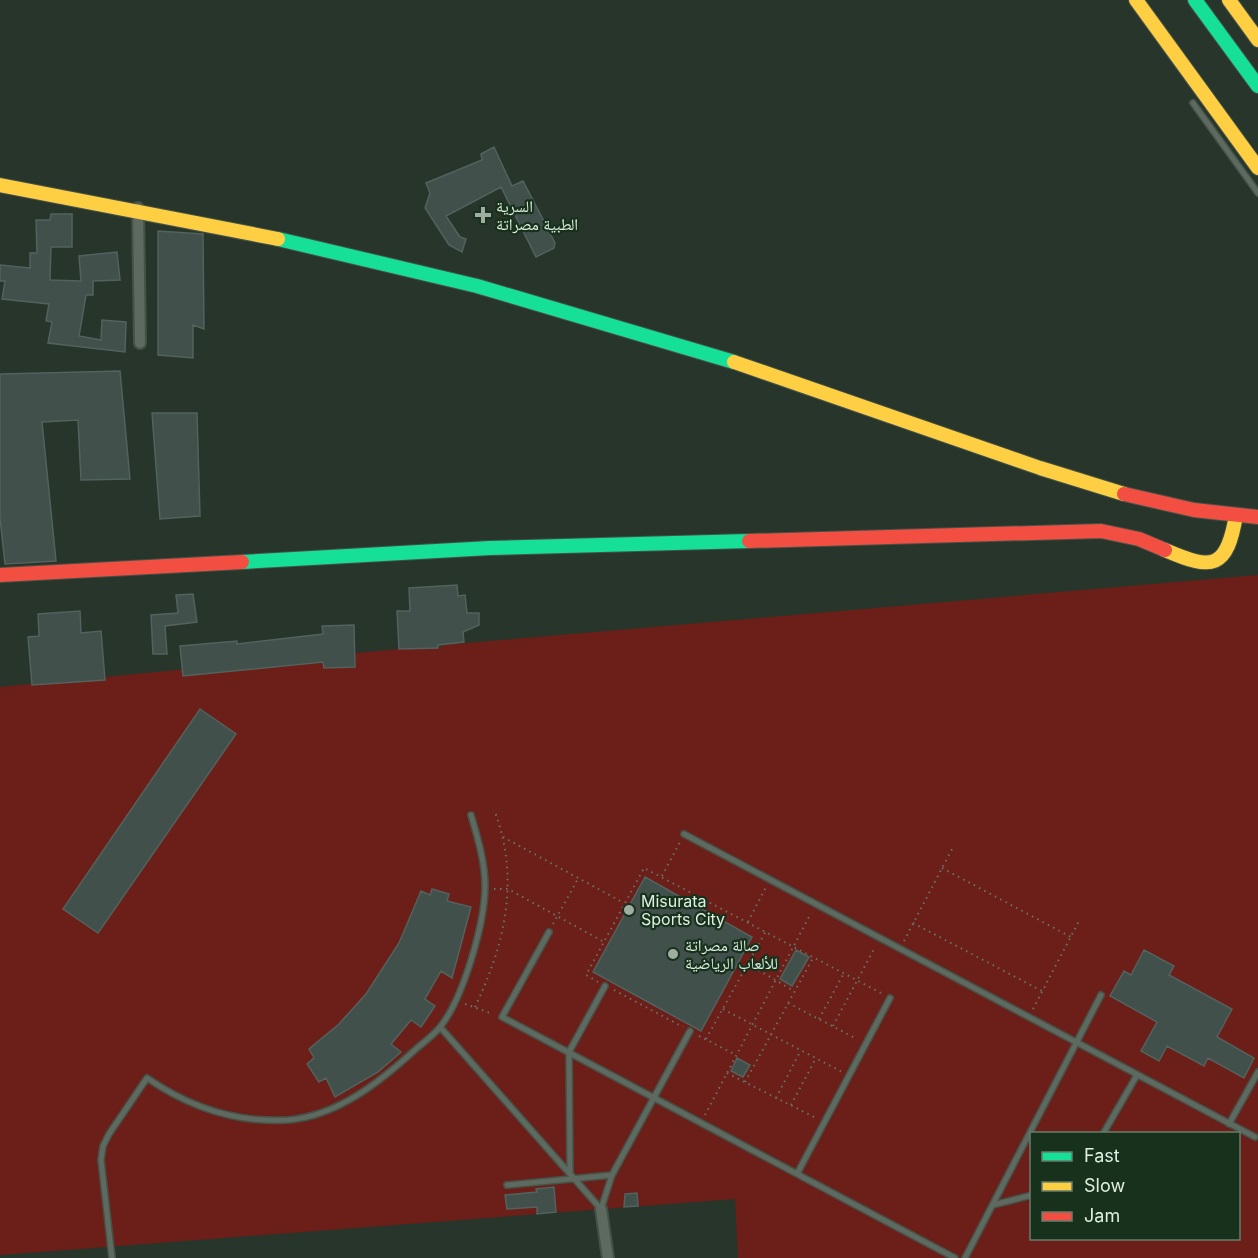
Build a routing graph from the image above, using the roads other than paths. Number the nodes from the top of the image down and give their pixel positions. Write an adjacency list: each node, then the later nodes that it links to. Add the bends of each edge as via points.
1 (1136, 0): 7 (main road)
2 (1195, 0): 5 (main road)
3 (1229, 0): 4 (main road)
4 (1258, 40)
5 (1258, 86)
6 (1193, 103): 9 (lane)
7 (1258, 168)
8 (0, 185): 10 (main road)
9 (1258, 193)
10 (138, 208): 11 (street); 12 (main road, via 373,261 567,312 757,369 1080,482 1168,505)
11 (140, 343)
12 (1236, 515): 13 (main road); 14 (main road, via 1229,551 1214,562 1197,563 1149,542 1101,531 490,548)
13 (1258, 516)
14 (0, 575)
15 (471, 815): 21 (lane, via 484,860 482,918 473,952)
16 (684, 834): 23 (lane)
17 (549, 932): 24 (lane, via 502,1017)
18 (605, 986): 24 (lane)
19 (1101, 995): 23 (lane)
20 (890, 998): 33 (lane)
21 (440, 1027): 35 (lane); 40 (lane, via 356,1096 319,1113 289,1120 224,1115 193,1104 147,1078 103,1146 101,1160)
22 (690, 1031): 27 (lane)
23 (1078, 1043): 26 (lane); 29 (lane)
24 (569, 1052): 27 (lane); 35 (lane)
25 (1258, 1072): 28 (lane)
26 (1137, 1075): 28 (lane); 30 (lane)
27 (654, 1097): 33 (lane); 34 (lane)
28 (1229, 1124): 32 (lane)
29 (1031, 1132)
30 (1104, 1132)
31 (1030, 1134): 38 (lane)
32 (1255, 1137)
33 (797, 1174): 42 (lane)
34 (612, 1175): 35 (lane); 39 (lane)
35 (572, 1176): 36 (lane); 39 (lane)
36 (507, 1185)
37 (1030, 1196): 38 (lane)
38 (993, 1205): 43 (lane)
39 (602, 1209): 41 (street)
40 (112, 1258)
41 (608, 1258)
42 (955, 1258)
43 (965, 1258)

